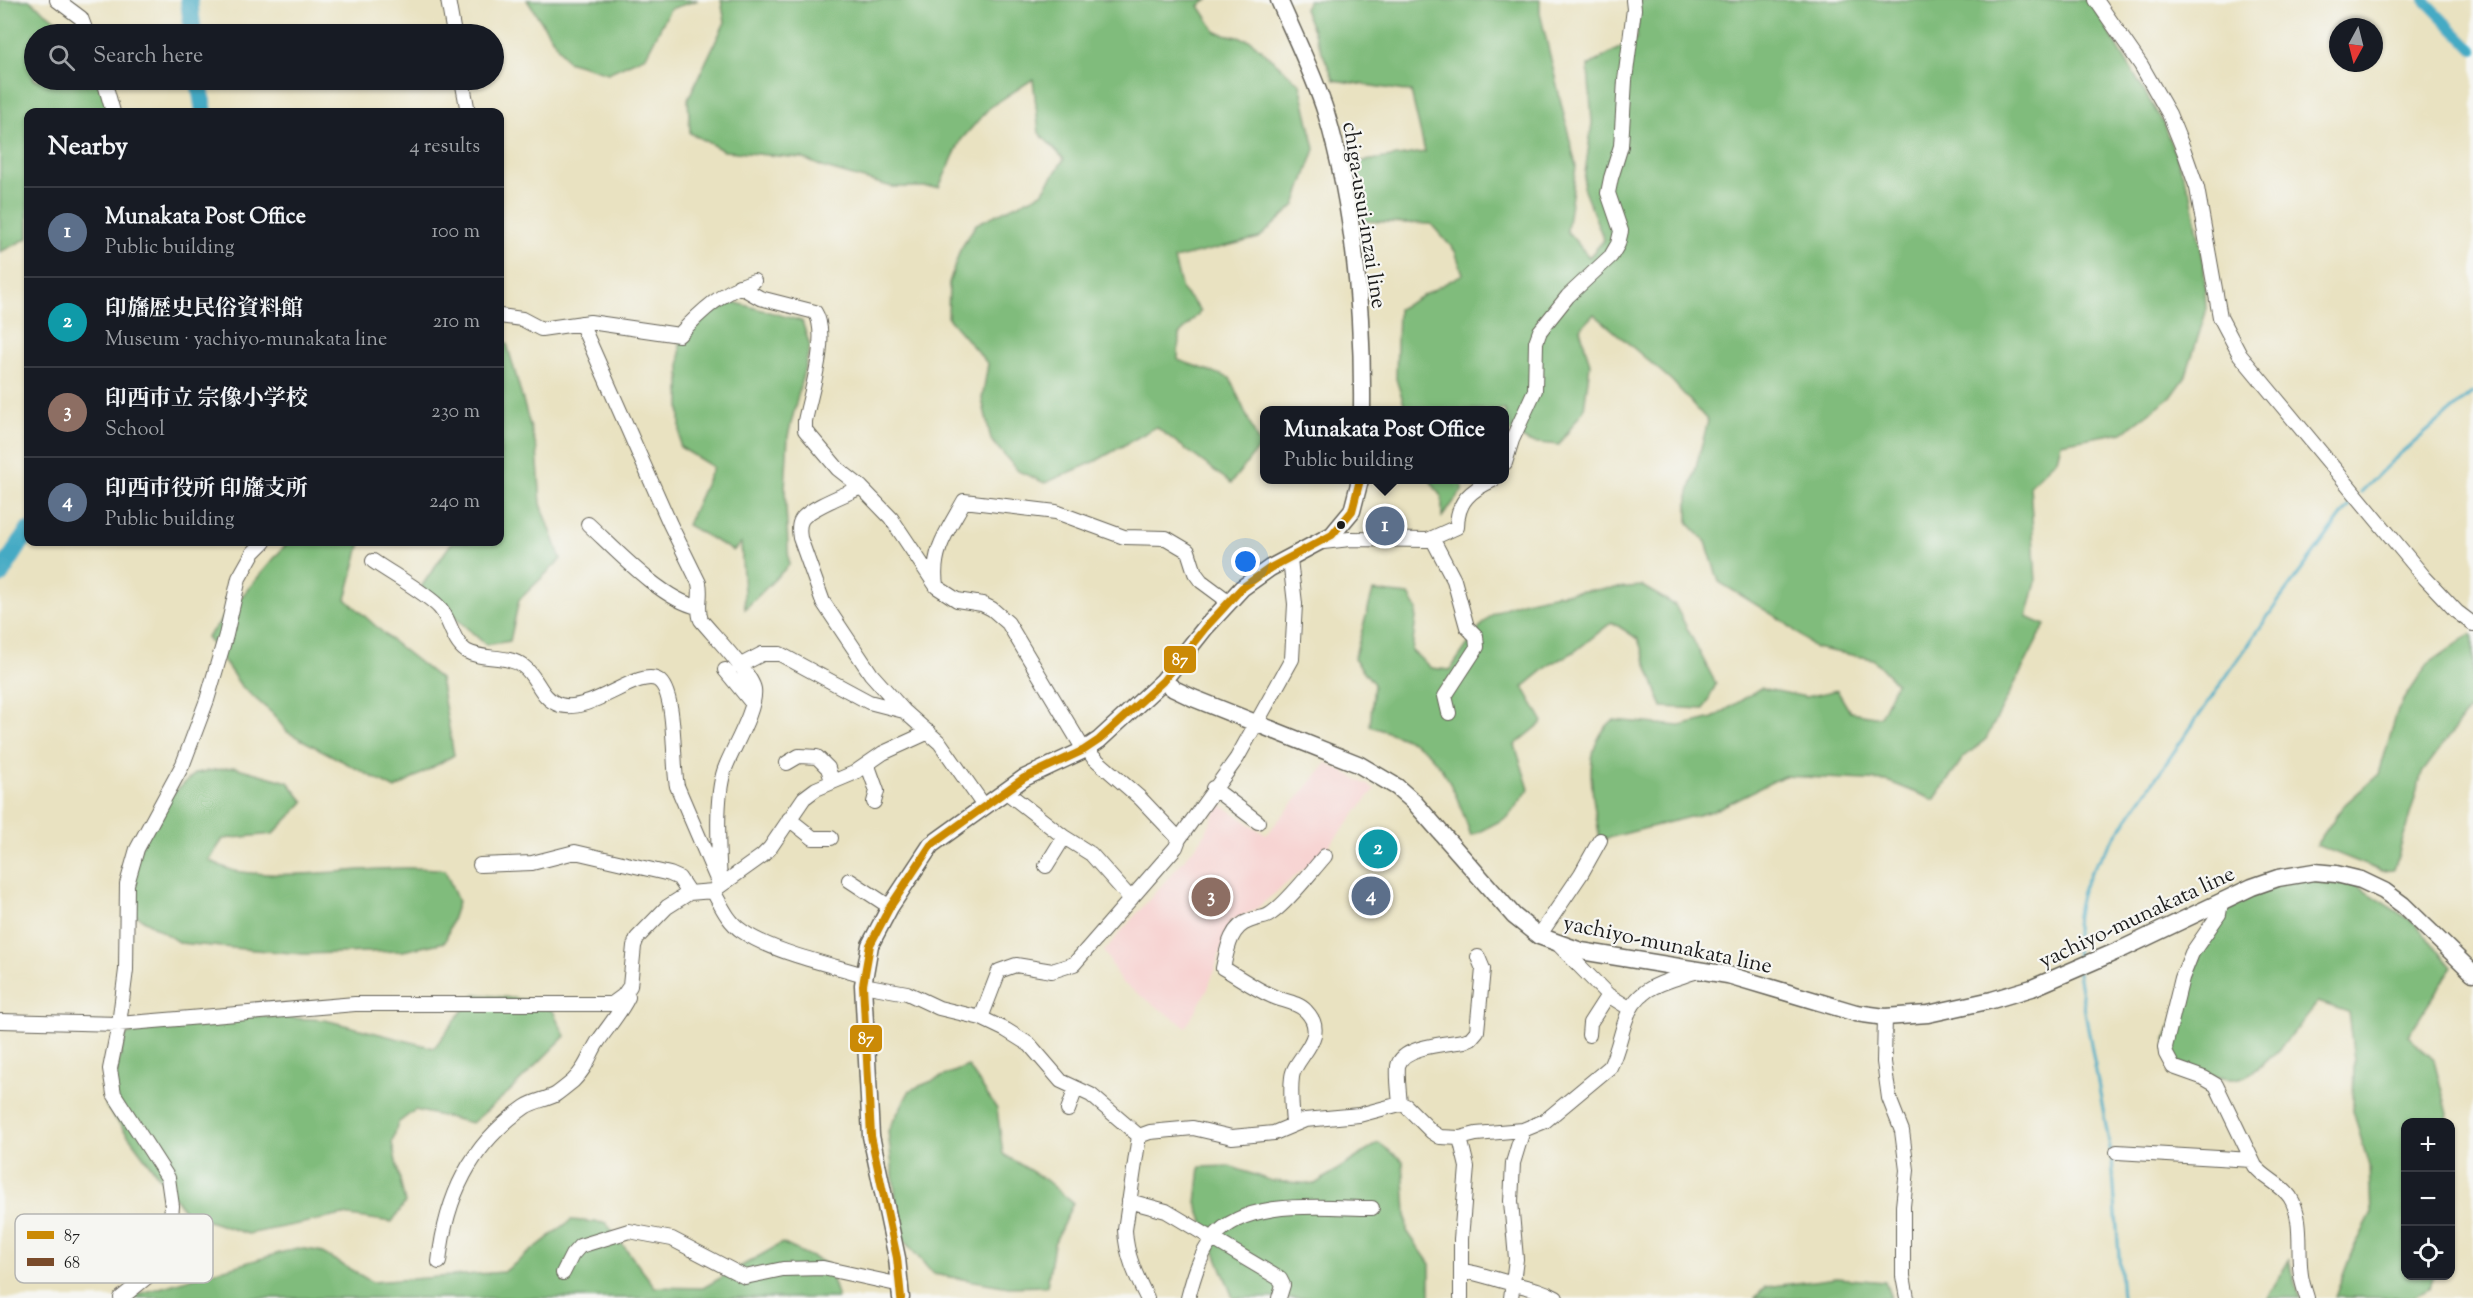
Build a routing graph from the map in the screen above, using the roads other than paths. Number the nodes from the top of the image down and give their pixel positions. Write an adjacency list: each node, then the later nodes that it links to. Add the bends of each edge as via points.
1 (57, 0): 6 (street)
2 (448, 0): 7 (street)
3 (1279, 0): 16 (main road, chiga-usui-inzai line, via 1326,112 1336,157 1359,298)
4 (1633, 0): 17 (street, via 1621,146 1608,193 1621,231 1618,244 1540,331 1536,342 1535,390)
5 (2096, 0): 30 (street, via 2169,114 2197,188 2220,317 2240,355 2440,596)
6 (83, 24)
7 (452, 24)
8 (107, 90): 10 (street)
9 (464, 90): 11 (street)
10 (112, 108)
11 (467, 108)
12 (754, 281): 13 (street)
13 (739, 286): 15 (street, via 704,308 679,335); 20 (street, via 760,298 808,309 820,320 818,358 805,429 838,469)
14 (504, 316): 15 (street, via 522,318 541,329)
15 (581, 323): 29 (street, via 699,583)
16 (1362, 406)
17 (1509, 450)
18 (1359, 484): 23 (main road, via 1352,511)
19 (1486, 484): 22 (street, via 1467,494 1459,510 1457,527)
20 (861, 487): 27 (street, via 891,518); 35 (street, via 802,519 800,538 832,617 871,674)
21 (588, 524): 29 (street, via 644,577 688,605)
22 (1432, 538): 23 (street); 36 (street, via 1454,580 1467,627 1476,636 1477,647 1445,696)
23 (1323, 542): 25 (main road)
24 (260, 546): 74 (street, via 239,578 207,700 183,764 136,849 127,884 126,970)
25 (1290, 559): 28 (main road, via 1254,579); 37 (street, via 1295,604 1292,659)
26 (373, 561): 57 (street, via 442,610 466,651 524,667 556,704 576,707 644,679 658,680 673,715 677,786)
27 (937, 587): 28 (street, via 936,552 964,501 1056,512 1124,537 1166,538 1188,551 1201,581); 39 (street, via 957,600 982,604 1008,622)
28 (1228, 601): 33 (main road)
29 (698, 607): 31 (street, via 700,620)
30 (2473, 624)
31 (739, 666): 34 (street, via 752,683); 35 (street, via 762,654 780,654 869,702)
32 (725, 670): 34 (street)
33 (1163, 681): 37 (main road, yachiyo-munakata line, via 1192,698); 39 (main road, via 1122,721)
34 (752, 703): 57 (street, via 724,769)
35 (904, 711): 38 (street)
36 (1449, 713)
37 (1257, 724): 43 (street); 62 (main road, yachiyo-munakata line, via 1358,764 1397,787 1514,916)
38 (928, 732): 41 (street, via 883,753); 46 (street)
39 (1085, 749): 44 (main road); 51 (street)
40 (787, 763): 42 (street, via 799,756 817,757 828,768)
41 (868, 766): 42 (street); 45 (street, via 878,791)
42 (832, 781): 47 (street, via 804,798)
43 (1213, 788): 48 (street); 51 (street)
44 (1005, 791): 46 (main road); 49 (street)
45 (874, 802)
46 (984, 806): 61 (main road, via 931,845)
47 (789, 819): 50 (street, via 813,838); 57 (street, via 762,856)
48 (1258, 822)
49 (1064, 837): 55 (street); 59 (street, via 1091,854)
50 (831, 838)
51 (1179, 839): 59 (street)
52 (1600, 840): 62 (street)
53 (1325, 856): 79 (street, via 1279,907 1264,919 1239,927 1229,941 1223,968 1271,996 1306,1010 1314,1024 1313,1040 1292,1077)
54 (480, 865): 58 (street, via 532,862 576,852 670,874 679,878)
55 (1046, 866)
56 (849, 880): 61 (street)
57 (716, 888): 58 (street); 67 (street, via 729,918 741,931)
58 (689, 894): 68 (street, via 667,907 638,939)
59 (1131, 899): 72 (street, via 1074,964 1052,971 1016,965 999,970)
60 (2221, 903): 66 (main road, yachiyo-munakata line, via 2252,887 2296,874 2336,874 2361,880 2403,904); 71 (main road, yachiyo-munakata line, via 2032,988 1928,1014); 84 (street, via 2219,914 2188,962 2166,1039 2166,1054 2173,1067 2216,1085)
61 (890, 907): 67 (main road, via 870,945)
62 (1539, 936): 63 (main road, yachiyo-munakata line)
63 (1559, 945): 65 (main road, yachiyo-munakata line); 69 (street)
64 (1478, 957): 77 (street, via 1483,969 1477,1031 1464,1041 1408,1052 1398,1065)
65 (1703, 969): 70 (street, via 1653,986); 71 (main road, yachiyo-munakata line)
66 (2473, 973)
67 (863, 980): 72 (street, via 907,993 939,1008); 94 (main road, via 871,1136)
68 (630, 986): 74 (street, via 612,1004 601,1005 356,1004); 89 (street, via 626,1000 593,1049 586,1068 555,1095 530,1104 485,1140 458,1189 441,1239)
69 (1608, 995): 70 (street); 75 (street, via 1590,1023)
70 (1629, 1008): 80 (street, via 1610,1067 1545,1121)
71 (1885, 1017): 102 (street, via 1884,1062 1889,1098 1902,1131 1906,1170 1903,1276)
72 (981, 1018): 76 (street, via 1030,1045 1054,1074)
73 (0, 1021): 74 (street)
74 (119, 1024): 87 (street, via 110,1069 114,1094 168,1178)
75 (1589, 1035)
76 (1076, 1088): 78 (street); 81 (street, via 1106,1106)
77 (1400, 1104): 79 (street, via 1359,1115); 82 (street, via 1440,1137)
78 (1068, 1110)
79 (1293, 1124): 81 (street, via 1274,1133 1232,1137 1193,1128 1150,1132)
80 (1523, 1130): 82 (street); 93 (street, via 1513,1163 1516,1259)
81 (1139, 1137): 85 (street)
82 (1460, 1138): 90 (street, via 1467,1167)
83 (2117, 1152): 84 (street)
84 (2252, 1160): 103 (street, via 2260,1173 2281,1186 2295,1206)
85 (1129, 1201): 88 (street, via 1166,1211); 96 (street, via 1125,1244)
86 (1372, 1208): 88 (street, via 1254,1212)
87 (172, 1214)
88 (1214, 1238): 97 (street); 98 (street, via 1280,1279 1283,1285)
89 (439, 1262)
90 (1462, 1270): 93 (street); 99 (street)
91 (563, 1273): 94 (street, via 580,1246 629,1231 672,1239 745,1277 783,1269 823,1268)
92 (140, 1283): 95 (street)
93 (1512, 1283): 100 (street); 101 (street, via 1540,1289)
94 (901, 1292)
95 (122, 1298)
96 (1147, 1298)
97 (1188, 1298)
98 (1279, 1298)
99 (1461, 1298)
100 (1511, 1298)
101 (1556, 1298)
102 (1907, 1298)
103 (2307, 1298)

